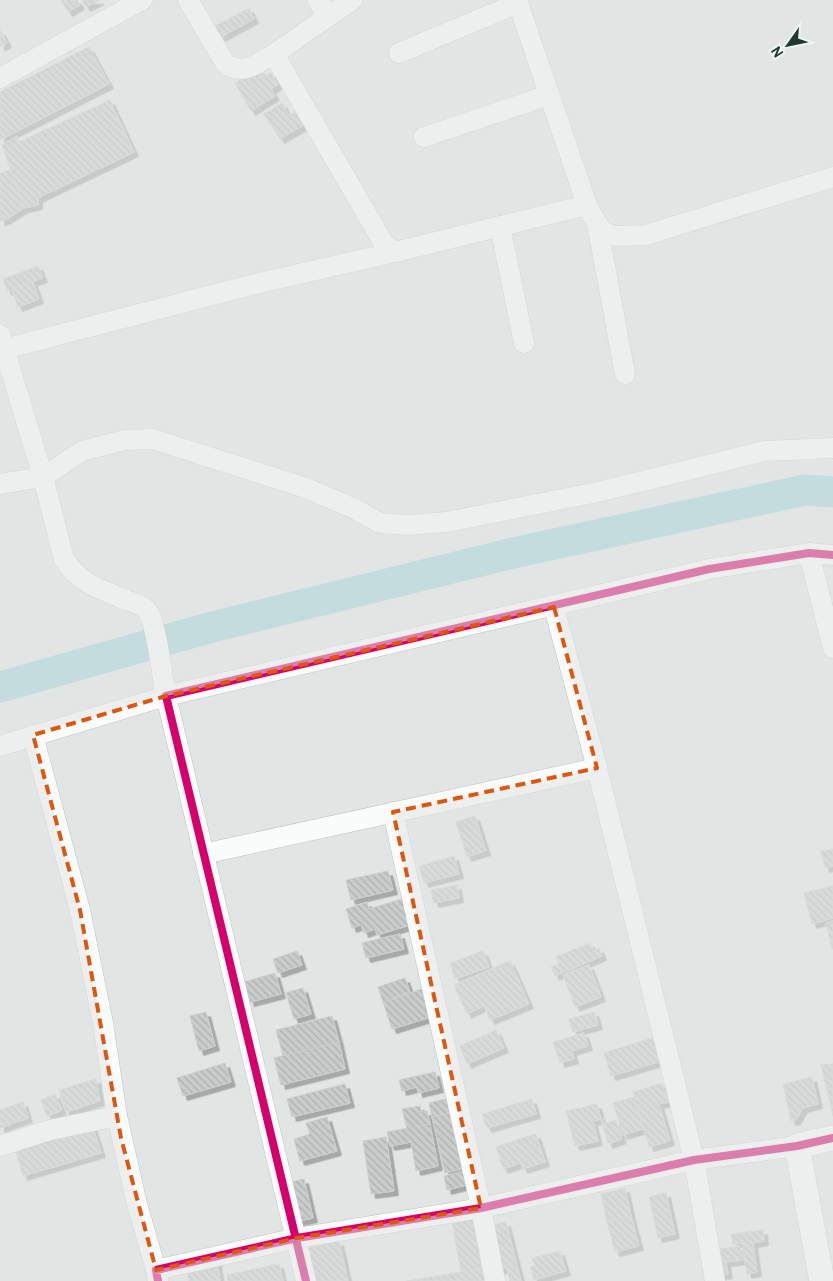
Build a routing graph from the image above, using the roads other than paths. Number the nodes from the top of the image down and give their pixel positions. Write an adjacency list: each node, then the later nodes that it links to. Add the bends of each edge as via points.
1 (142, 0): 8 (street)
2 (188, 0): 7 (street, via 225,63 232,68 248,68)
3 (352, 0): 5 (street)
4 (518, 1): 6 (street); 9 (street)
5 (323, 8): 7 (street)
6 (399, 53)
7 (274, 54): 15 (street, via 384,244)
8 (0, 78)
9 (549, 95): 10 (street); 12 (street)
10 (424, 138)
11 (833, 177): 14 (street, via 646,235 614,236)
12 (587, 205): 13 (street); 14 (street)
13 (500, 226): 15 (street); 17 (street)
14 (598, 229): 18 (street)
15 (395, 252): 16 (street)
16 (2, 342): 20 (street)
17 (524, 343)
18 (625, 374)
19 (833, 448): 20 (street, via 765,451 598,492 447,522 408,525 380,523 306,488 153,439 126,440 82,451)
20 (43, 477): 21 (street); 26 (street, via 64,559 71,570 87,584 146,609 153,625)
21 (0, 484)
22 (808, 553): 23 (street); 24 (street, via 709,569); 25 (street)
23 (833, 555)
24 (554, 607): 26 (street); 29 (street)
25 (833, 648)
26 (166, 696): 27 (street); 31 (street)
27 (32, 734): 28 (street); 32 (street, via 80,910 103,1023)
28 (0, 746)
29 (597, 768): 30 (street); 36 (street)
30 (393, 812): 31 (street); 37 (street)
31 (203, 854): 38 (street)
32 (116, 1116): 34 (street, via 50,1130); 39 (street)
33 (833, 1138): 35 (street)
34 (0, 1146)
35 (797, 1146): 36 (street); 43 (street)
36 (694, 1160): 37 (street); 42 (street)
37 (481, 1208): 38 (street); 41 (street)
38 (297, 1238): 39 (street); 40 (street)
39 (157, 1275)
40 (306, 1281)
41 (495, 1281)
42 (715, 1281)
43 (822, 1281)

